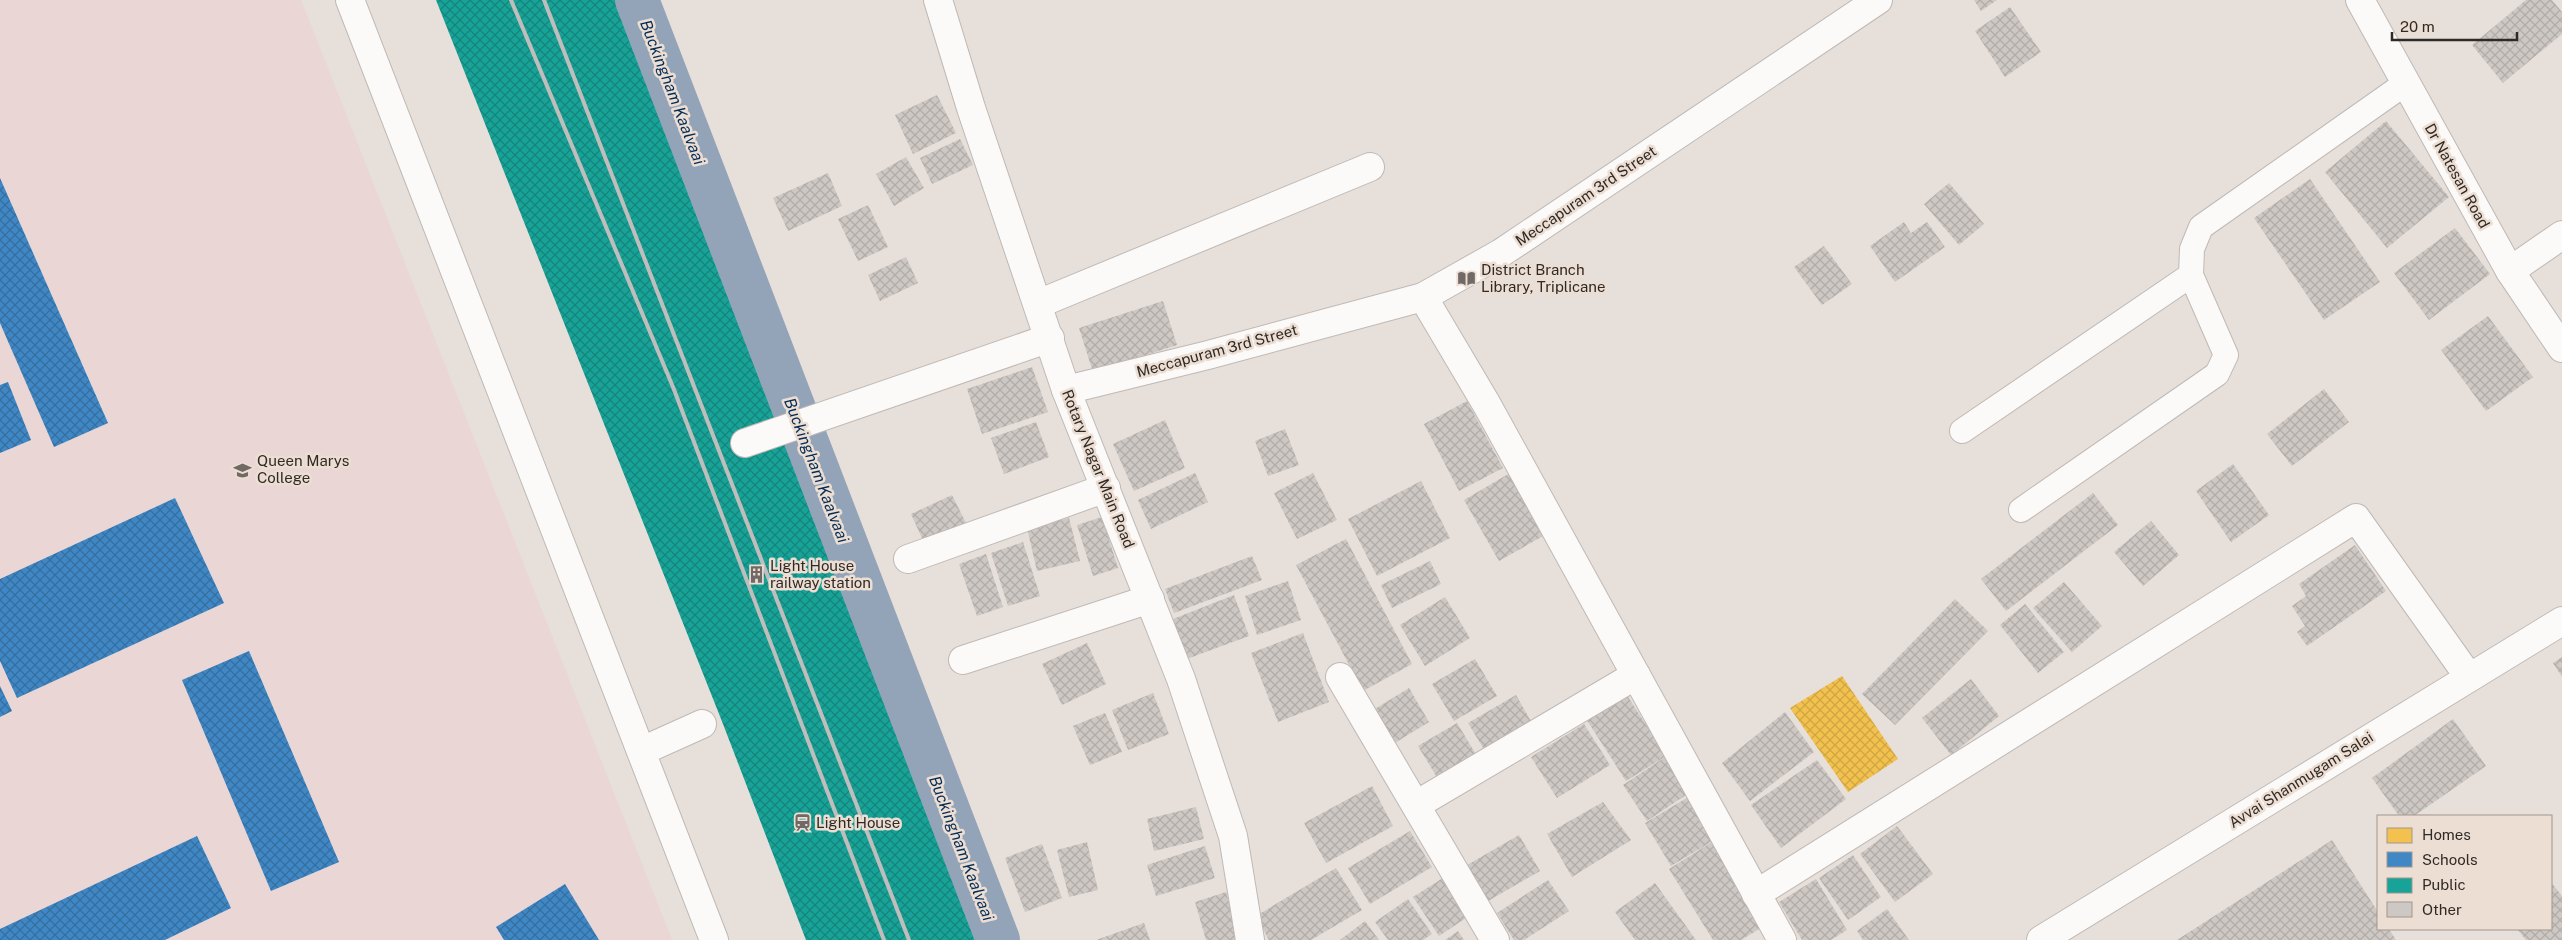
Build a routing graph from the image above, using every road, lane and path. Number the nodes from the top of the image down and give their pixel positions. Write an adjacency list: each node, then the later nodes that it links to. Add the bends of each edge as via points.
1 (350, 0): 27 (street)
2 (938, 0): 11 (street, Rotary Nagar Main Road)
3 (1878, 0): 10 (street, Meccapuram 3rd Street, via 1501,253)
4 (2360, 0): 5 (street, Dr Natesan Road)
5 (2406, 83): 8 (street, Dr Natesan Road); 9 (lane, via 2201,227 2192,249)
6 (1370, 167): 11 (street)
7 (2562, 235): 8 (street)
8 (2510, 271): 13 (street, Dr Natesan Road)
9 (2191, 275): 15 (lane); 18 (lane, via 2226,355 2217,374)
10 (1423, 297): 14 (street, Meccapuram 3rd Street); 23 (street, via 1492,414)
11 (1038, 304): 12 (street, Rotary Nagar Main Road)
12 (1050, 338): 14 (street, Rotary Nagar Main Road); 16 (street)
13 (2562, 348)
14 (1066, 390): 17 (street, Rotary Nagar Main Road)
15 (1962, 431)
16 (745, 443)
17 (1106, 488): 19 (street); 20 (street, Rotary Nagar Main Road)
18 (2021, 510)
19 (908, 559)
20 (1150, 599): 22 (street); 31 (street, Rotary Nagar Main Road, via 1181,679 1233,836)
21 (2562, 621): 25 (street, Avvai Shanmugam Salai)
22 (963, 660)
23 (1636, 675): 28 (street); 29 (street)
24 (1340, 677): 28 (street)
25 (2469, 677): 29 (street, via 2356,518); 34 (street, Avvai Shanmugam Salai)
26 (702, 724): 27 (street)
27 (642, 751): 30 (street)
28 (1416, 804): 32 (street)
29 (1756, 894): 33 (street)
30 (714, 940)
31 (1250, 940)
32 (1495, 940)
33 (1782, 940)
34 (2041, 940)

